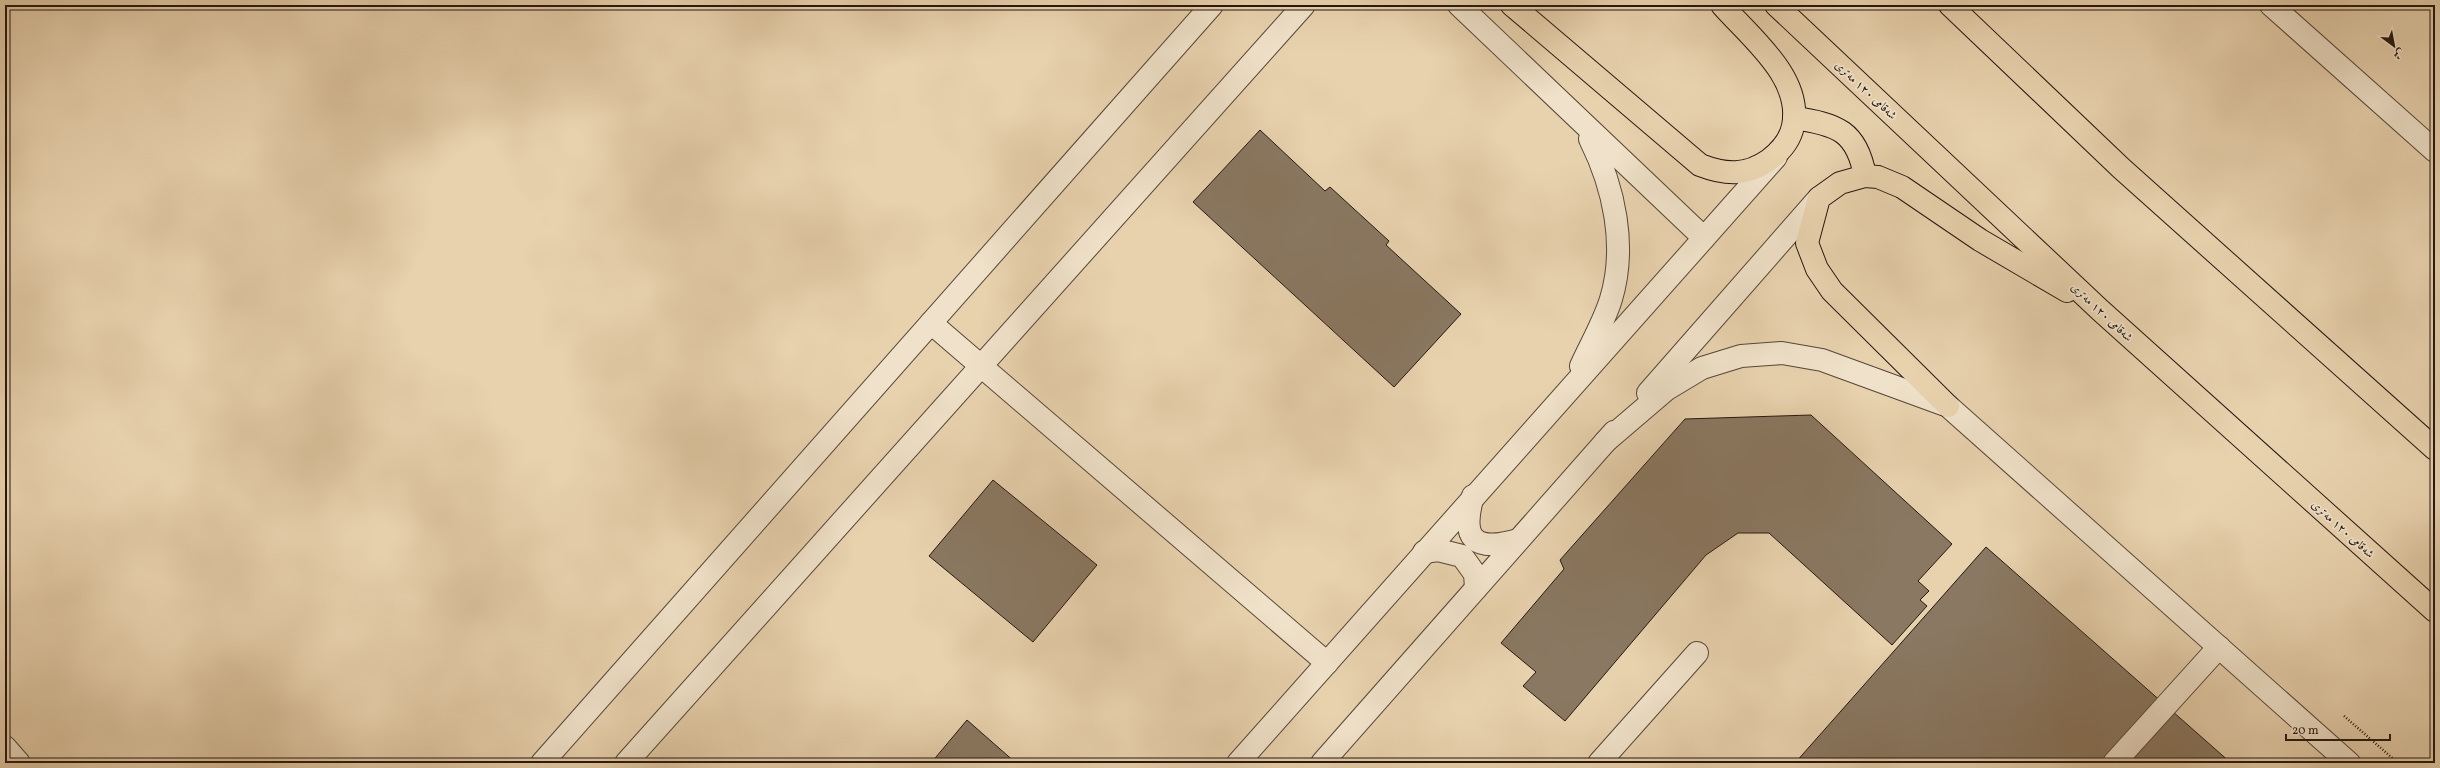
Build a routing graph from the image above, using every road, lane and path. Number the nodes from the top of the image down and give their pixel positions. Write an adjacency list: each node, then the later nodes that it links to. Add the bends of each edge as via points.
1 (1212, 5): 17 (street)
2 (1304, 5): 18 (street)
3 (1459, 5): 10 (street)
4 (1512, 5): 12 (highway, via 1700,165 1719,172 1745,172 1757,168)
5 (1722, 5): 9 (highway, via 1787,80 1792,92)
6 (1776, 5): 16 (highway, شەقامی ١٢٠ مەتری)
7 (1950, 5): 22 (highway, via 2121,168)
8 (2271, 5): 11 (street)
9 (1794, 118): 12 (highway, via 1792,131); 13 (highway, via 1822,122 1839,128 1853,141 1861,156)
10 (1583, 125): 15 (street); 19 (street, via 1603,164 1609,185 1614,206 1619,259 1611,299)
11 (2435, 151)
12 (1779, 153): 15 (street)
13 (1865, 176): 14 (highway, via 1840,183); 16 (highway, via 1878,177 1902,187 1980,240)
14 (1819, 198): 20 (highway, via 1807,243 1817,269 1832,291); 21 (street)
15 (1704, 238): 19 (street)
16 (2100, 310): 27 (highway, شەقامی ١٢٠ مەتری)
17 (932, 323): 18 (street); 33 (street)
18 (981, 366): 30 (street); 34 (street)
19 (1572, 386): 23 (street)
20 (1948, 406): 21 (street, via 1822,360 1782,353 1741,356 1702,368 1667,389); 28 (street)
21 (1605, 442): 24 (street)
22 (2435, 449)
23 (1473, 496): 24 (street, via 1468,514 1468,530 1476,541 1498,546); 25 (street)
24 (1518, 540): 26 (street)
25 (1424, 552): 26 (street, via 1438,550 1462,556 1475,574); 30 (street)
26 (1476, 588): 36 (street)
27 (2435, 611)
28 (2219, 647): 38 (street); 39 (street)
29 (1697, 653): 37 (street)
30 (1327, 663): 35 (street)
31 (5, 747): 32 (street)
32 (19, 763)
33 (542, 763)
34 (626, 763)
35 (1238, 763)
36 (1322, 763)
37 (1599, 763)
38 (2114, 763)
39 (2348, 763)

